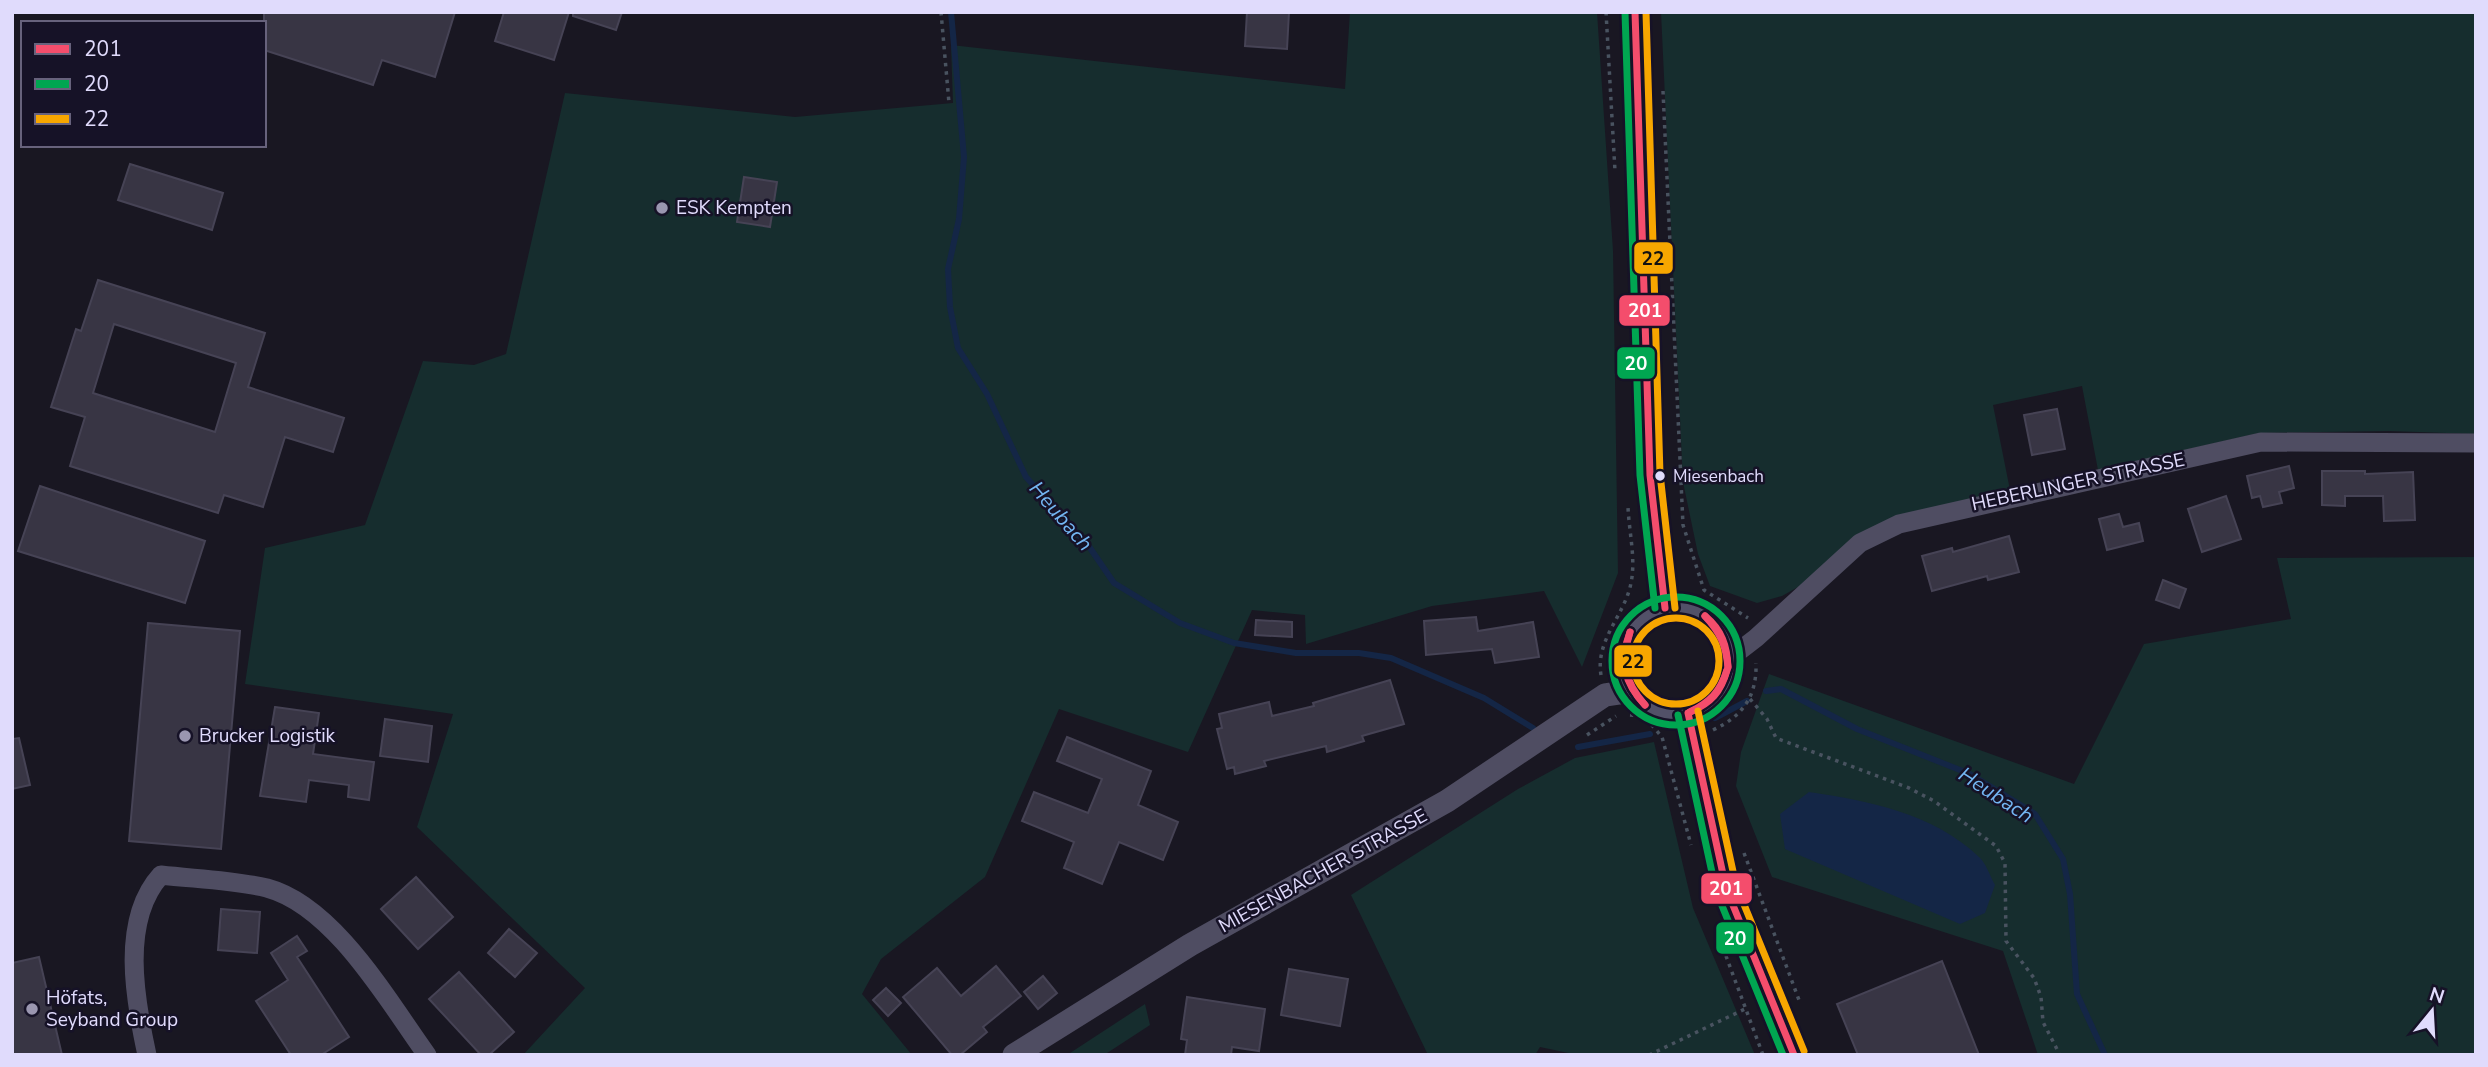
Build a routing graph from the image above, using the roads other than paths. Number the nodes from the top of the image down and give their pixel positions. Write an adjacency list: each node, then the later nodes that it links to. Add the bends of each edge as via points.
1 (1634, 12): 3 (main road, via 1651,498 1665,579)
2 (2476, 443): 4 (street, HEBERLINGER STRASSE, via 2261,442 1899,524 1860,543)
3 (1665, 608): 4 (main road, via 1698,612 1719,629); 5 (main road, via 1645,617 1627,639 1623,667)
4 (1730, 658): 6 (main road, via 1726,681 1709,703)
5 (1626, 703): 6 (main road, via 1673,715); 9 (street, MIESENBACHER STRASSE, via 1605,695 1447,801 1190,945)
6 (1688, 713): 10 (main road, via 1726,888)
7 (147, 1055): 8 (street, via 135,999 138,919 147,890 161,875 268,888 309,908 369,971)
8 (427, 1055)
9 (1014, 1055)
10 (1794, 1055)

